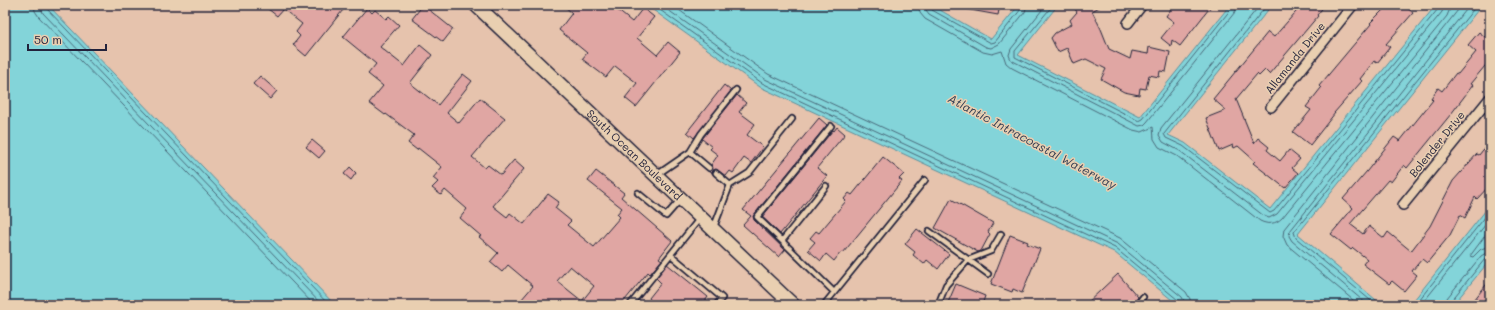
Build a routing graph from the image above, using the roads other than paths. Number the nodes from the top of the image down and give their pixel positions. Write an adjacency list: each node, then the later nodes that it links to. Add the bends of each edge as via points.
1 (476, 5): 13 (main road, South Ocean Boulevard)
2 (1142, 5): 4 (street)
3 (1353, 5): 7 (street, Allamanda Drive)
4 (1128, 22)
5 (736, 90): 10 (lane)
6 (1490, 98): 19 (street, Bolender Drive)
7 (1271, 107)
8 (792, 119): 15 (lane, via 749,173)
9 (831, 126): 24 (lane, via 757,217)
10 (690, 152): 11 (lane); 13 (lane)
11 (709, 168)
12 (716, 173): 15 (lane)
13 (656, 175): 18 (main road, South Ocean Boulevard)
14 (925, 180): 28 (lane)
15 (730, 185): 21 (lane)
16 (826, 186): 24 (lane)
17 (638, 193): 18 (lane, via 666,216)
18 (681, 198): 20 (main road, South Ocean Boulevard)
19 (1403, 205)
20 (701, 217): 21 (main road, South Ocean Boulevard); 25 (lane)
21 (713, 229): 32 (main road, South Ocean Boulevard)
22 (929, 231): 26 (lane)
23 (1001, 234): 26 (lane, via 991,251)
24 (782, 241): 28 (lane)
25 (671, 254): 30 (lane); 31 (lane, via 722,298)
26 (968, 260): 27 (lane); 34 (lane, via 946,285)
27 (988, 274)
28 (834, 292): 33 (lane)
29 (1144, 296): 35 (lane)
30 (630, 305)
31 (716, 305)
32 (793, 305)
33 (824, 305)
34 (938, 305)
35 (1137, 305)

